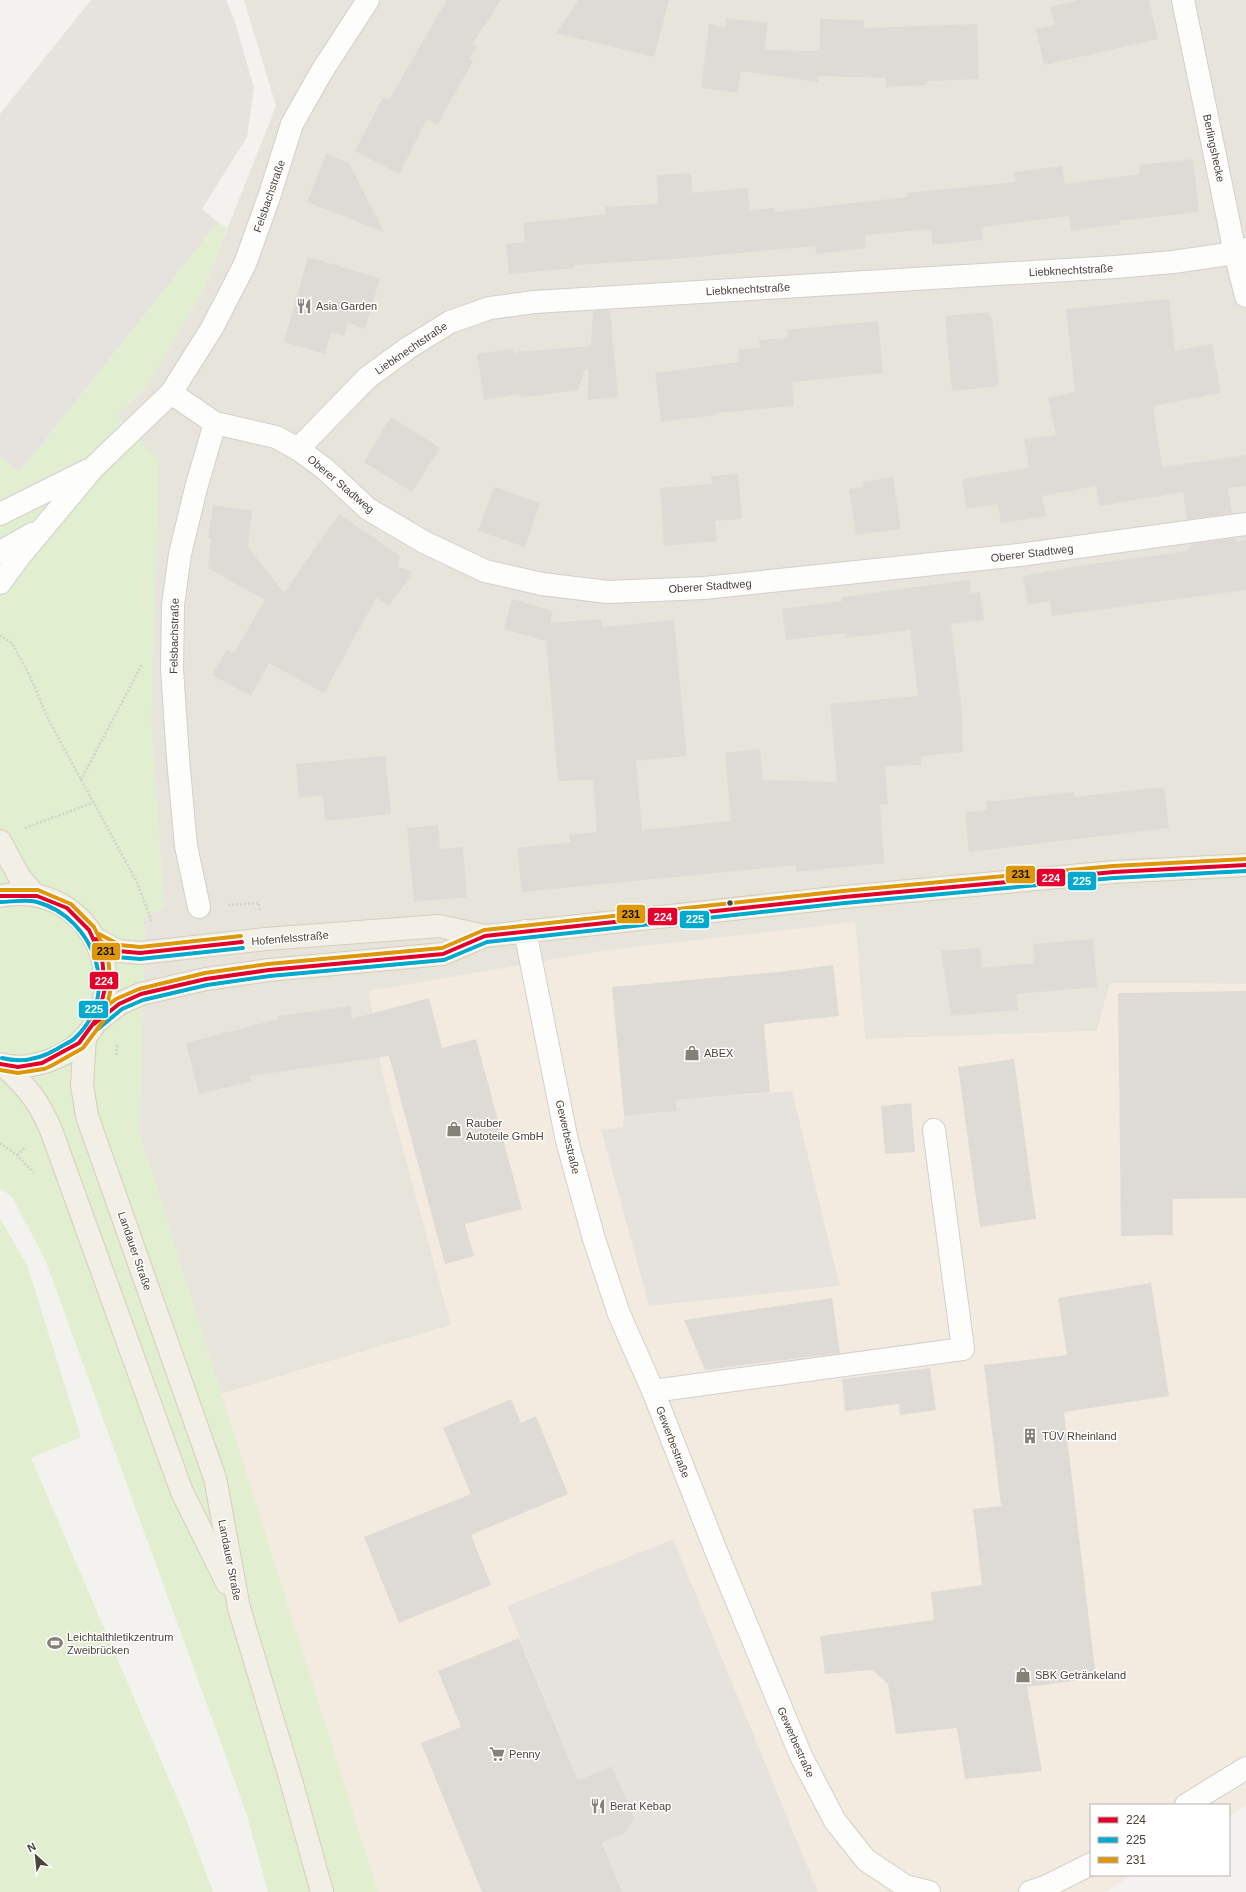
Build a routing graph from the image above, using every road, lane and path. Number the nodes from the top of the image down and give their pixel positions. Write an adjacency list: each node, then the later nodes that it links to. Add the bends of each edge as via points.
1 (368, 0): 5 (street, Felsbachstraße, via 322,71 292,124 245,264 212,328)
2 (1183, 0): 3 (street, Berlingshecke)
3 (1241, 251): 4 (street, Berlingshecke); 7 (street, Liebknechtstraße, via 1173,262 1116,267 534,302 490,308 450,322 367,378)
4 (1246, 296)
5 (170, 393): 6 (street); 8 (street, Felsbachstraße)
6 (215, 423): 7 (street, Oberer Stadtweg, via 276,437); 23 (street, Felsbachstraße, via 180,554 173,605 172,668 178,767 186,846)
7 (298, 449): 10 (street, Oberer Stadtweg, via 325,469 368,509 424,542 485,572 542,584 608,592 704,588 826,576 1019,555)
8 (94, 467): 9 (street, Felsbachstraße); 11 (street, Felsbachstraße)
9 (0, 514)
10 (1246, 524)
11 (44, 527): 12 (street, Felsbachstraße); 13 (street, Felsbachstraße)
12 (0, 552)
13 (0, 583)
14 (0, 635): 16 (path, via 12,643)
15 (143, 661): 16 (path)
16 (81, 781): 17 (path)
17 (92, 803): 18 (path); 27 (path, via 137,882)
18 (21, 829)
19 (0, 841): 21 (main road, via 20,878)
20 (1246, 865): 24 (main road, Hofenfelsstraße, via 1106,873 844,897)
21 (34, 894): 22 (main road); 26 (main road, via 53,900 70,910)
22 (0, 896)
23 (199, 907)
24 (525, 931): 25 (main road, Hofenfelsstraße); 33 (street, Gewerbestraße, via 567,1141 594,1239 619,1314)
25 (485, 936): 27 (main road, Hofenfelsstraße, via 439,926); 28 (main road, Hofenfelsstraße, via 443,954 269,970 206,979 141,994 119,1004)
26 (96, 939): 27 (main road, Hofenfelsstraße, via 118,951); 28 (main road, via 106,976 101,1009)
27 (163, 951)
28 (90, 1030): 31 (main road, Hofenfelsstraße, via 71,1049 56,1058 40,1064); 34 (main road, Landauer Straße, via 82,1085 88,1116 215,1478)
29 (118, 1040): 30 (path)
30 (114, 1062)
31 (2, 1065): 34 (main road, Landauer Straße, via 28,1088 42,1109 182,1492)
32 (934, 1130): 33 (street, via 963,1349)
33 (653, 1391): 39 (street, Gewerbestraße, via 801,1756 835,1821 866,1860 906,1886)
34 (239, 1608): 38 (main road)
35 (1246, 1768): 36 (street)
36 (1188, 1804)
37 (1090, 1864): 40 (street)
38 (322, 1892)
39 (929, 1892)
40 (1030, 1892)

